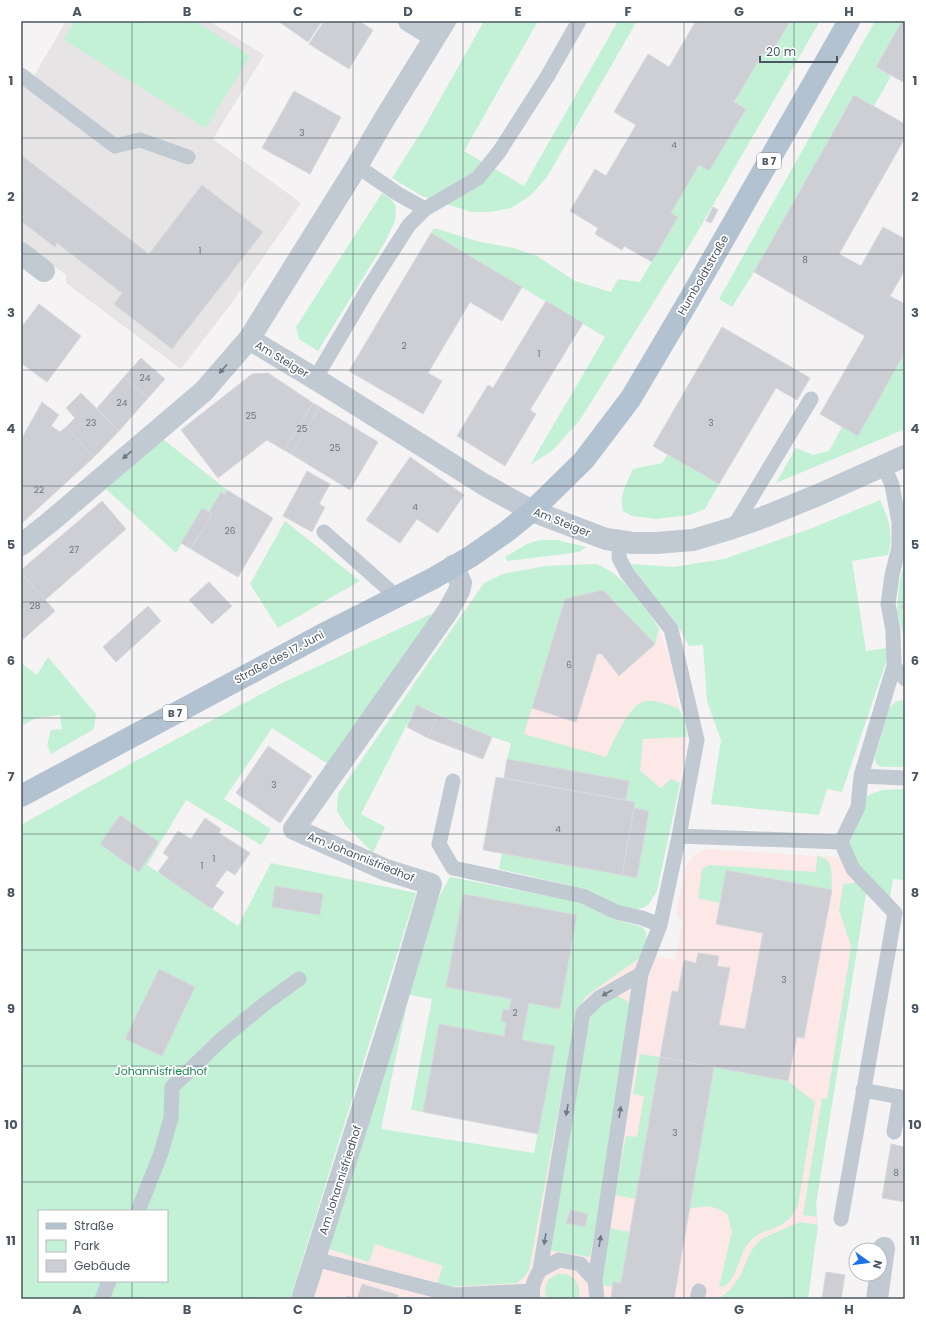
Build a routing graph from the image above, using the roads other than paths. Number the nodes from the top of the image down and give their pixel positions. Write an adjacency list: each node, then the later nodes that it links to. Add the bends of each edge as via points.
1 (409, 21): 4 (street)
2 (579, 21): 8 (lane, via 500,152 478,178)
3 (849, 21): 16 (main road, Humboldtstraße / B 7, via 631,398 580,465)
4 (440, 29): 7 (street)
5 (21, 75): 6 (lane, via 115,146 140,140)
6 (188, 157)
7 (357, 166): 8 (lane); 11 (street)
8 (425, 209): 12 (lane, via 409,225 372,282)
9 (21, 253): 10 (street)
10 (44, 271)
11 (249, 339): 12 (street, Am Steiger); 20 (street, one-way to 20, via 204,390)
12 (315, 379): 16 (street, Am Steiger, via 483,484)
13 (812, 399): 17 (lane)
14 (905, 456): 15 (street, Am Steiger)
15 (884, 466): 17 (street, Am Steiger); 23 (lane, via 892,485 899,522 899,547 888,604 893,630)
16 (532, 511): 19 (street, Am Steiger); 21 (main road, Straße des 17. Juni / B 7, via 506,532)
17 (733, 528): 19 (street, Am Steiger, via 693,540)
18 (324, 532): 22 (lane)
19 (620, 542): 29 (lane, via 619,558 627,573 671,629 697,740)
20 (21, 545)
21 (453, 566): 22 (main road, Straße des 17. Juni / B 7); 39 (street, Am Johannisfriedhof, via 461,583 448,610 294,829 386,870 431,884)
22 (397, 597): 28 (main road, Straße des 17. Juni / B 7, via 288,652)
23 (894, 666): 24 (lane); 25 (lane)
24 (905, 679)
25 (861, 776): 26 (lane); 30 (lane, via 858,807)
26 (905, 778)
27 (453, 781): 31 (lane, via 440,844 453,868 583,896 616,912)
28 (21, 796)
29 (679, 836): 30 (lane); 31 (lane)
30 (841, 842): 34 (lane, via 853,869 895,913)
31 (660, 925): 32 (lane)
32 (640, 974): 40 (lane, one-way to 40, via 599,998 583,1013); 41 (lane, one-way to 32)
33 (299, 979): 37 (lane, via 223,1038 172,1087 171,1118 161,1153)
34 (863, 1090): 35 (lane); 38 (lane)
35 (902, 1097): 36 (lane)
36 (894, 1132)
37 (138, 1210)
38 (840, 1218)
39 (315, 1259): 44 (lane, via 454,1295); 46 (street, Am Johannisfriedhof)
40 (540, 1270): 41 (lane, via 559,1260 580,1264); 44 (lane, via 534,1280)
41 (595, 1280): 47 (lane)
42 (109, 1282): 45 (lane)
43 (879, 1282): 48 (street)
44 (532, 1295)
45 (102, 1299)
46 (302, 1299)
47 (596, 1299)
48 (877, 1299)

